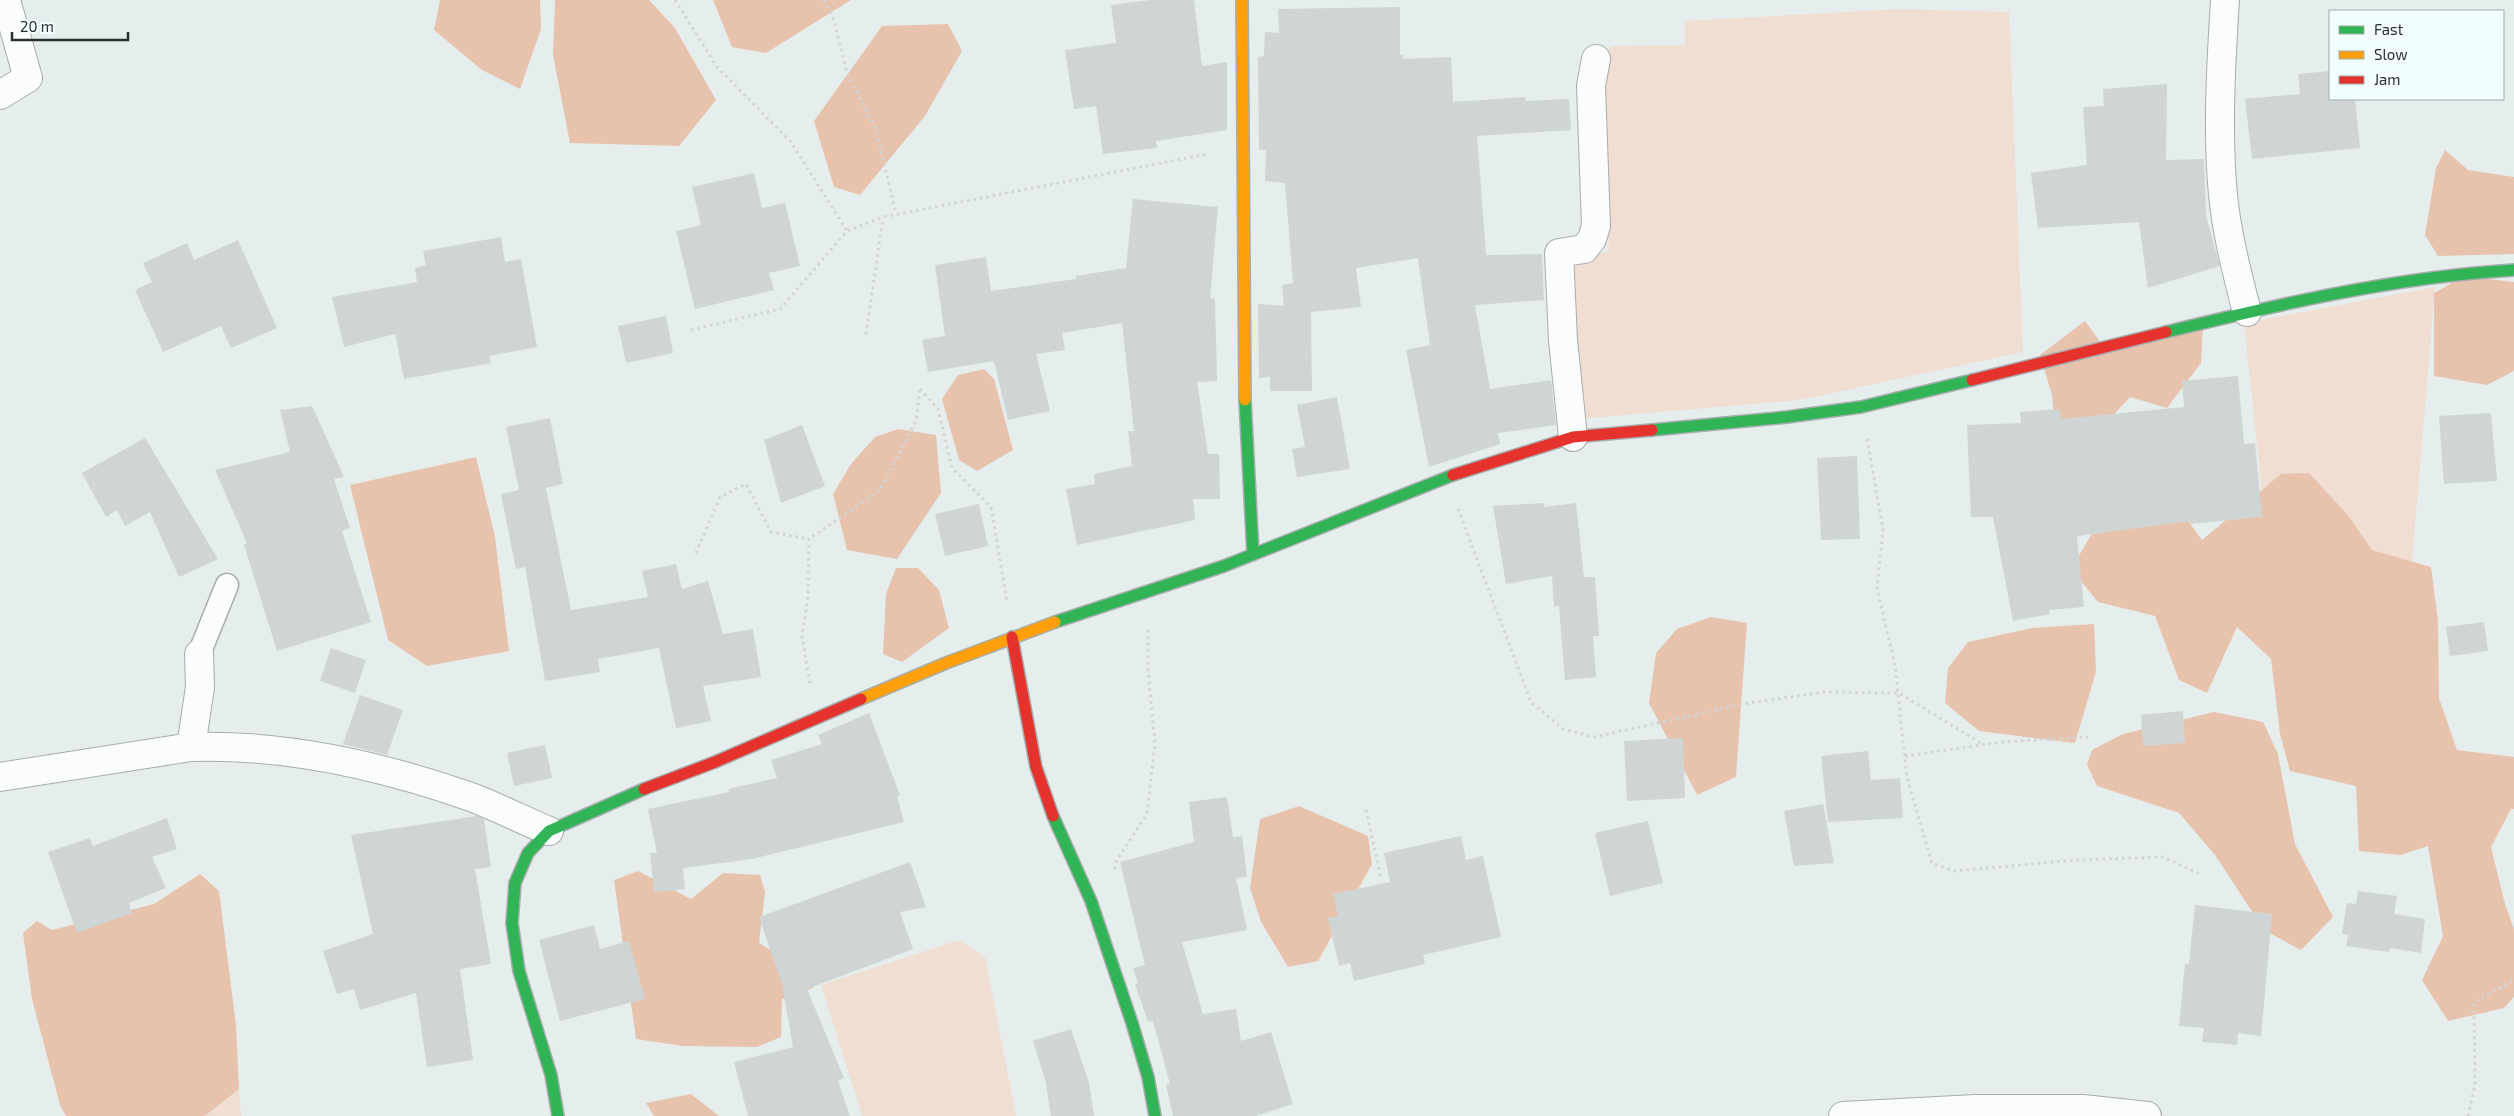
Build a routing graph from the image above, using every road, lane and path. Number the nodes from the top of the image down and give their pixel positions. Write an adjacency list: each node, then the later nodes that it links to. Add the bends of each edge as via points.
1 (6, 0): 7 (street, via 28,78)
2 (675, 0): 11 (path, via 717,67 791,142)
3 (824, 0): 9 (path, via 833,17 846,73 876,129)
4 (1242, 0): 8 (street)
5 (2225, 0): 13 (street, via 2221,118 2223,195 2231,250)
6 (1596, 59): 17 (street, via 1591,86 1596,226 1584,249 1559,253 1563,340)
7 (0, 95)
8 (1241, 148): 9 (path); 21 (street, via 1243,371)
9 (896, 214): 10 (path)
10 (883, 217): 11 (path); 15 (path)
11 (847, 231): 14 (path, via 780,309)
12 (2514, 270): 13 (street, via 2384,285)
13 (2247, 312): 16 (street)
14 (691, 330)
15 (866, 334)
16 (1861, 407): 17 (street); 26 (path, via 1883,529 1877,588)
17 (1574, 437): 18 (street)
18 (1446, 477): 21 (street); 26 (path, via 1531,702 1562,729 1594,737 1758,702 1824,692)
19 (809, 539): 20 (path, via 771,532 746,484 720,497); 24 (path, via 880,490 916,421 920,389 938,409 952,468 991,507); 27 (path, via 808,597 802,636)
20 (696, 553)
21 (1253, 554): 23 (street)
22 (226, 585): 25 (lane)
23 (1147, 590): 24 (street); 37 (path, via 1148,670 1155,744 1147,814 1117,860 1113,872)
24 (1012, 637): 27 (street); 37 (street, via 1036,767 1058,831)
25 (199, 654): 30 (street, via 200,687)
26 (1899, 693): 29 (path); 31 (path)
27 (816, 718): 34 (street)
28 (2088, 737): 29 (path)
29 (1984, 745): 31 (path)
30 (191, 746): 32 (street); 34 (street, via 274,749 351,761 469,796)
31 (1905, 756): 35 (path, via 1907,778 1932,863 1954,871 2076,860 2163,857)
32 (0, 777)
33 (1366, 810): 36 (path)
34 (549, 831): 39 (street, via 528,853 515,883 512,923 518,971 551,1075)
35 (2200, 874)
36 (1381, 878)
37 (1091, 901): 40 (street, via 1138,1041)
38 (2514, 980): 43 (path, via 2474,1002 2475,1085)
39 (558, 1116)
40 (1155, 1116)
41 (1843, 1116): 42 (street, via 1975,1109 2083,1109)
42 (2147, 1116)
43 (2468, 1116)

